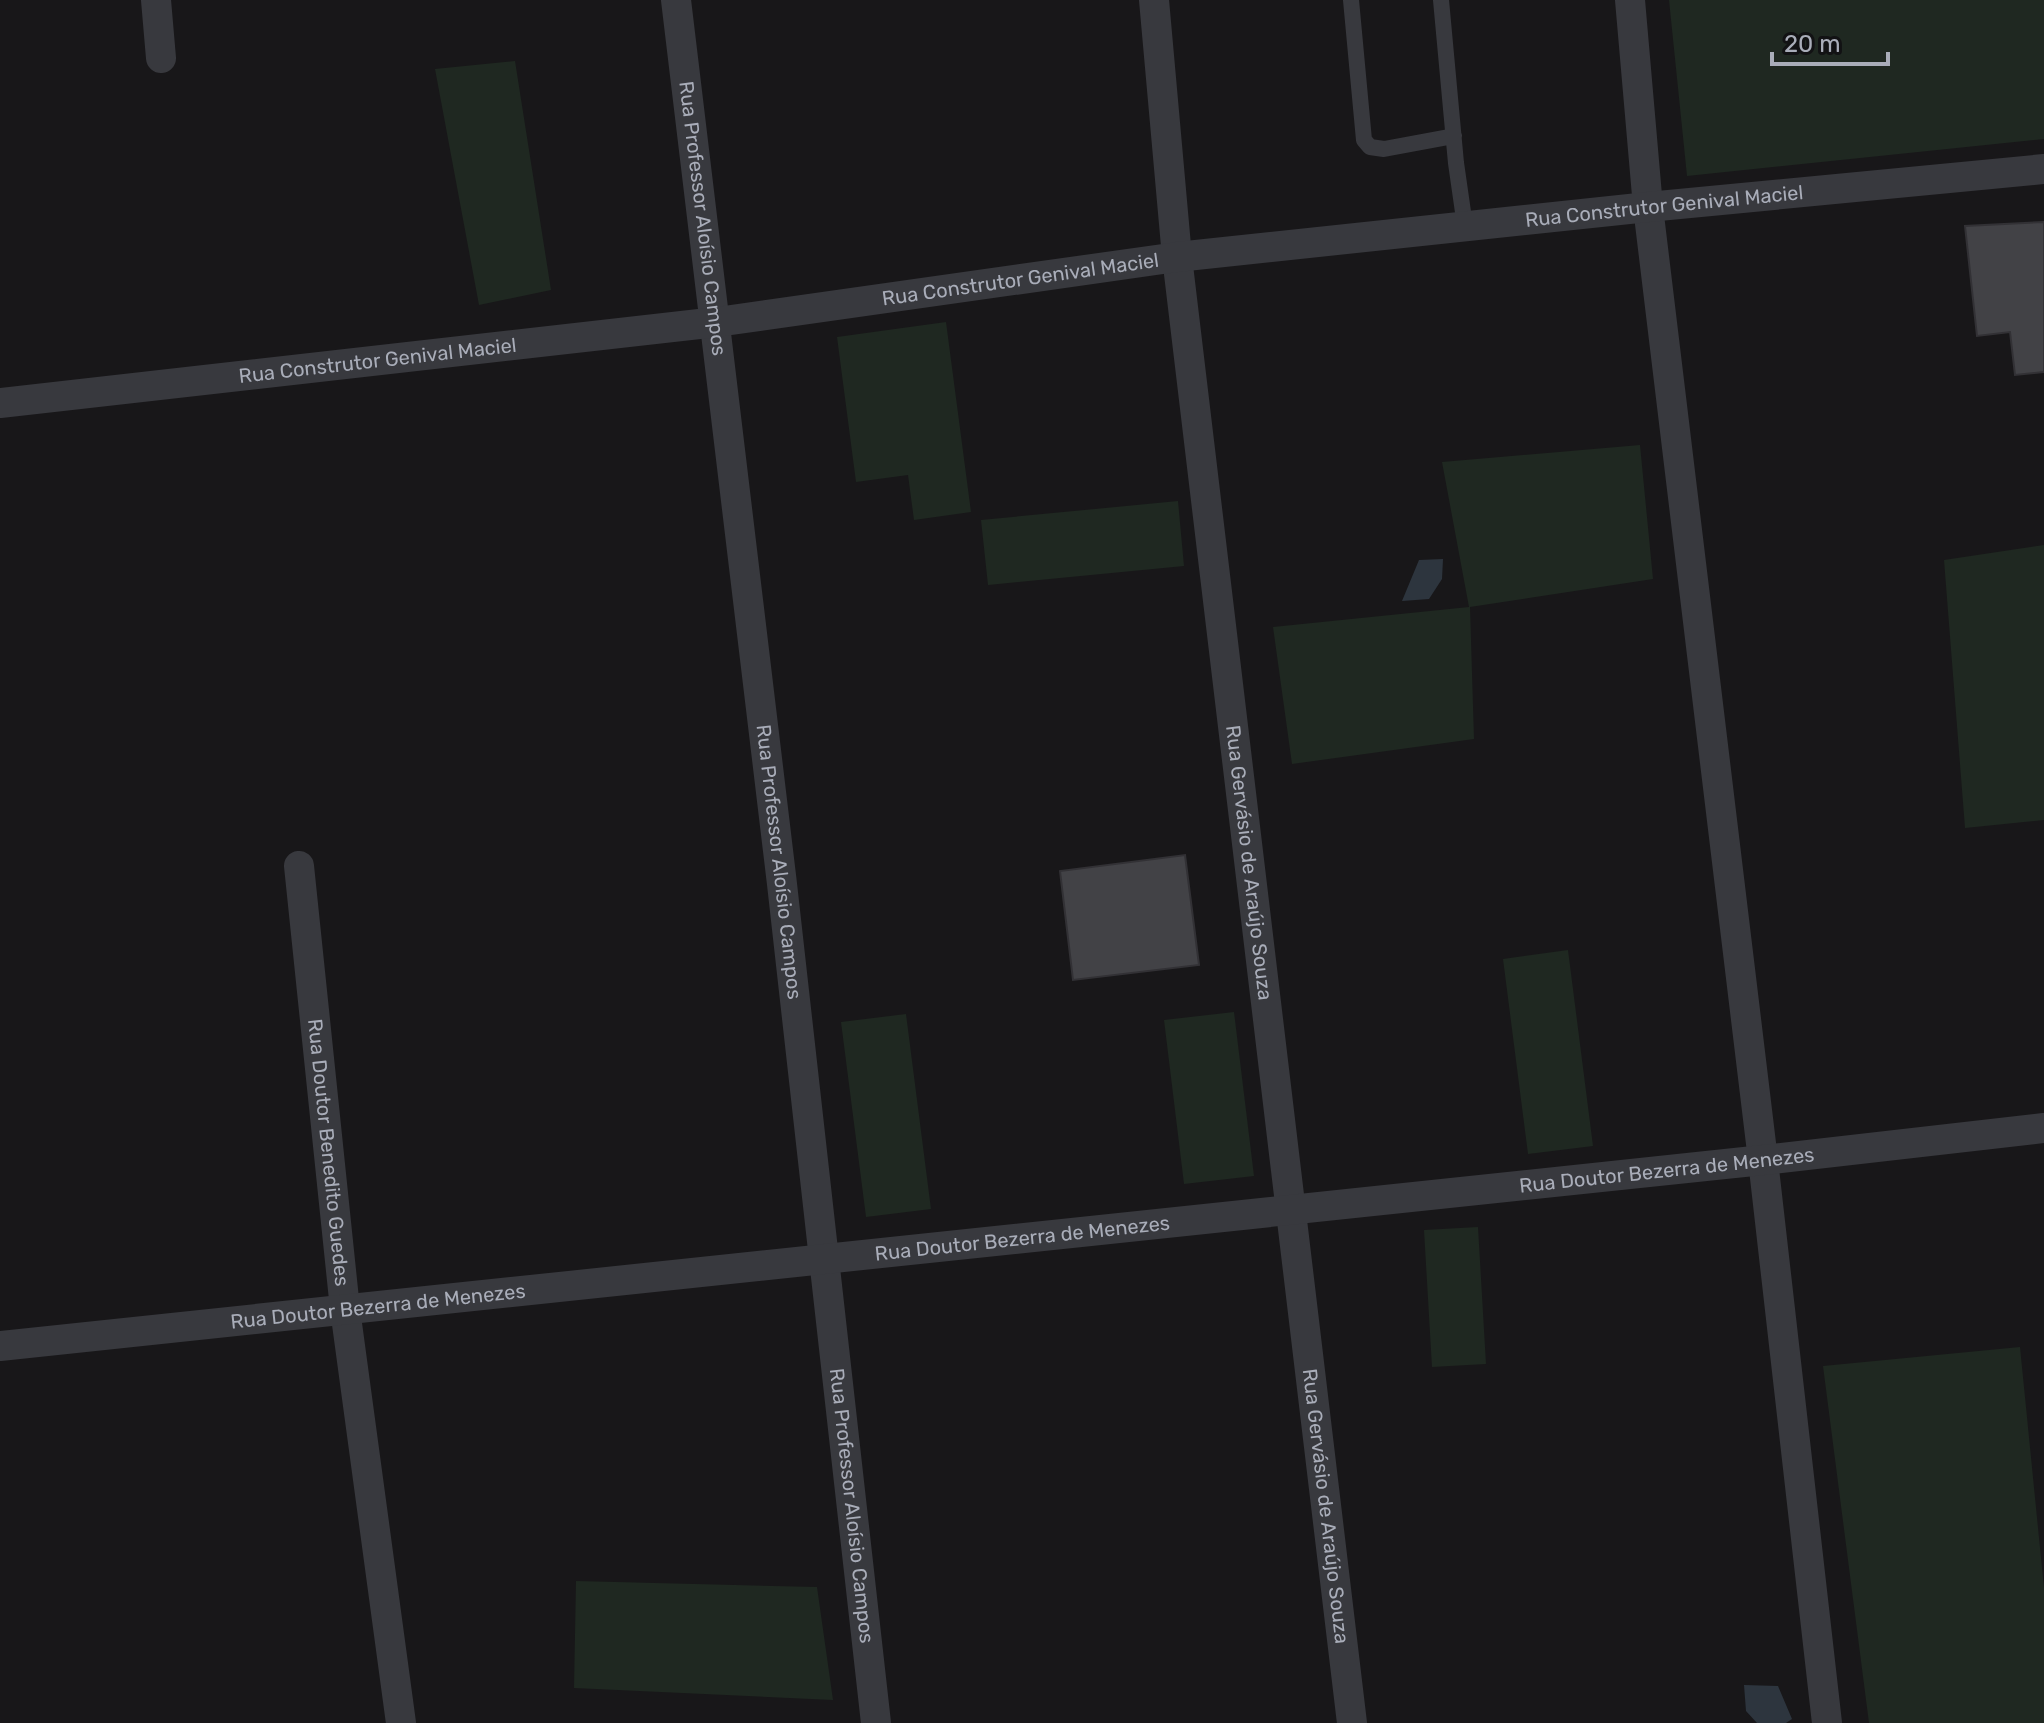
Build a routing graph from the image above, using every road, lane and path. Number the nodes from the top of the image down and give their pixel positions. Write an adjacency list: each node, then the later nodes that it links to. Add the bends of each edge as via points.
1 (156, 0): 7 (street)
2 (676, 0): 13 (street, Rua Professor Aloísio Campos)
3 (1154, 0): 12 (street, Rua Gervásio de Araújo Souza)
4 (1351, 0): 8 (lane, via 1364,140 1384,149)
5 (1441, 0): 8 (lane)
6 (1630, 0): 10 (street)
7 (161, 58)
8 (1454, 136): 11 (lane)
9 (2044, 169): 10 (street, Rua Construtor Genival Maciel)
10 (1648, 207): 11 (street, Rua Construtor Genival Maciel); 17 (street)
11 (1465, 226): 12 (street, Rua Construtor Genival Maciel)
12 (1177, 257): 13 (street, Rua Construtor Genival Maciel); 18 (street, Rua Gervásio de Araújo Souza)
13 (717, 322): 14 (street, Rua Construtor Genival Maciel); 19 (street, Rua Professor Aloísio Campos)
14 (0, 403)
15 (299, 866): 20 (street, Rua Doutor Benedito Guedes)
16 (2044, 1128): 17 (street, Rua Doutor Bezerra de Menezes)
17 (1763, 1160): 18 (street, Rua Doutor Bezerra de Menezes); 25 (street)
18 (1292, 1209): 19 (street, Rua Doutor Bezerra de Menezes); 24 (street, Rua Gervásio de Araújo Souza)
19 (825, 1259): 20 (street, Rua Doutor Bezerra de Menezes); 23 (street, Rua Professor Aloísio Campos)
20 (345, 1309): 21 (street, Rua Doutor Bezerra de Menezes); 22 (street, Rua Doutor Benedito Guedes)
21 (0, 1346)
22 (401, 1723)
23 (876, 1723)
24 (1352, 1723)
25 (1827, 1723)

